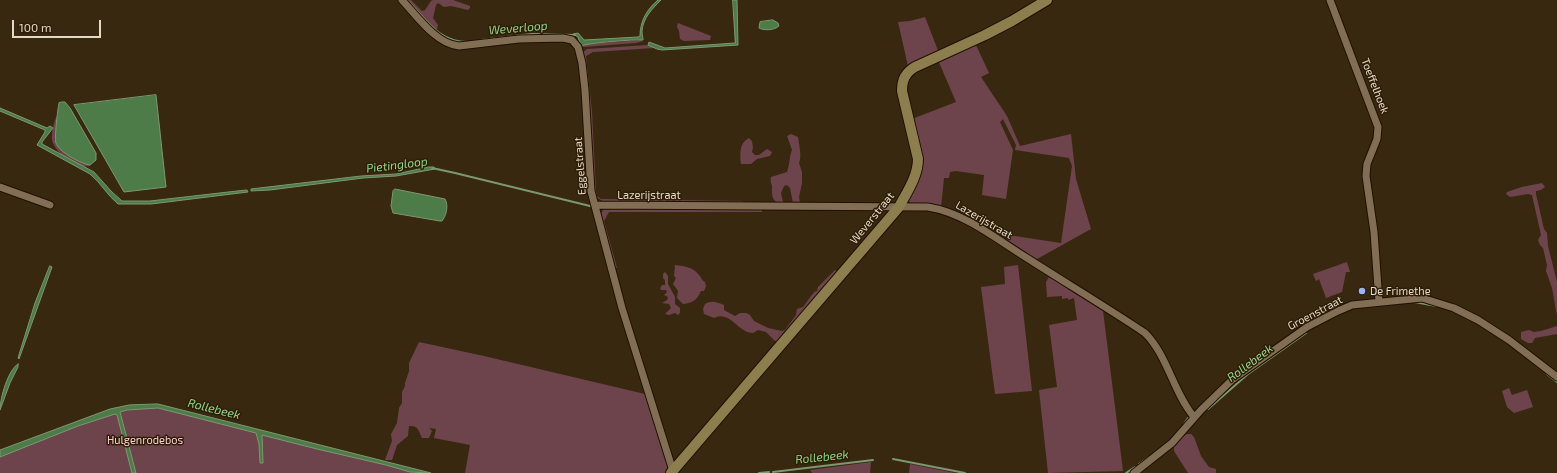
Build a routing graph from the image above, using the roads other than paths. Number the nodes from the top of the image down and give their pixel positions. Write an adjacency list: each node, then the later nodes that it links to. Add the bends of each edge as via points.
1 (402, 0): 6 (street, Eggelstraat, via 439,38 451,45 541,38 567,38 576,43 580,53 585,90 591,190)
2 (1047, 0): 7 (street, Weverstraat, via 1012,21 905,74 902,91 918,158 918,168)
3 (1330, 0): 8 (street, Toeffelhoek, via 1378,127 1366,176 1374,232)
4 (0, 187): 5 (street)
5 (50, 205)
6 (595, 206): 7 (street, Lazerijstraat); 11 (street, Eggelstraat, via 622,308)
7 (899, 207): 10 (street, Lazerijstraat, via 928,207 959,216 1145,333 1155,345); 11 (street, Weverstraat)
8 (1379, 302): 9 (street, Groenstraat, via 1422,298 1459,310 1509,340); 10 (street, Groenstraat, via 1352,305 1307,328 1232,380)
9 (1557, 377)
10 (1194, 418): 12 (street, Groenstraat, via 1172,443)
11 (672, 472)
12 (1134, 473)

